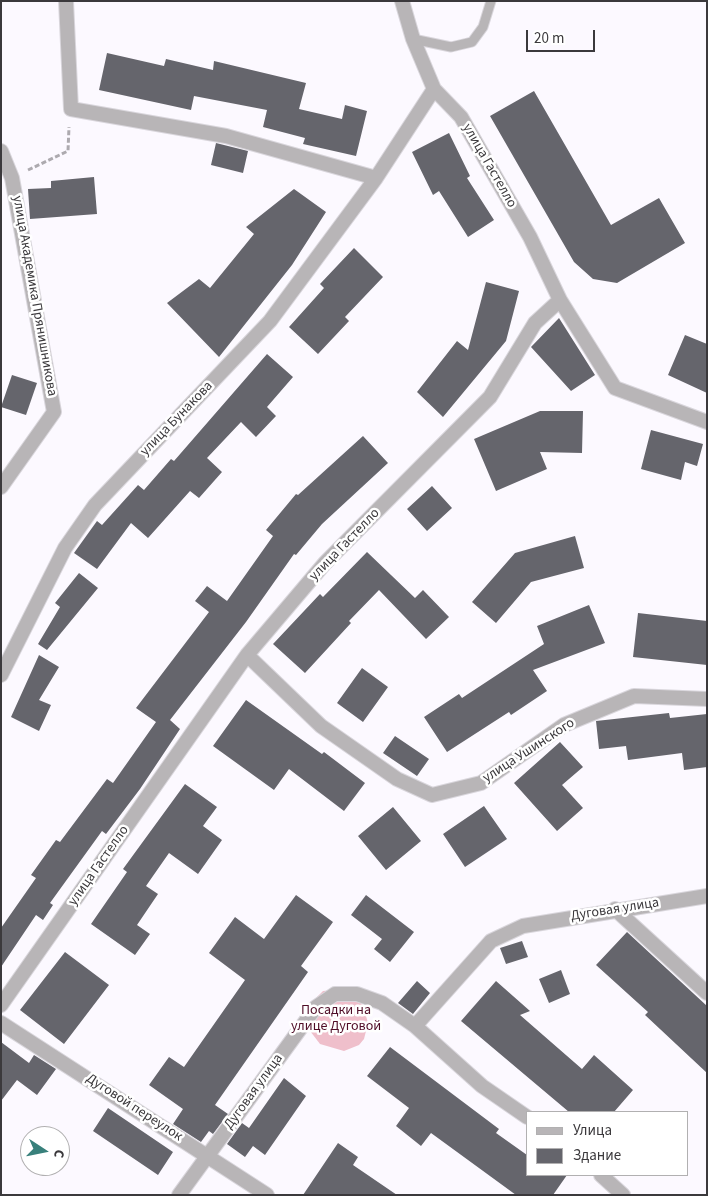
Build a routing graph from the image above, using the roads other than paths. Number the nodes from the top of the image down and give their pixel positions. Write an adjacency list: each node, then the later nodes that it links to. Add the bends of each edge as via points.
1 (66, 1): 7 (street, via 70,109 226,136)
2 (402, 1): 4 (street)
3 (491, 1): 4 (lane, via 483,27 472,42 452,47)
4 (413, 39): 5 (street)
5 (434, 89): 7 (street, улица Бунакова); 8 (street, улица Гастелло, via 461,117 530,237)
6 (1, 151): 10 (street, улица Академика Прянишникова, via 12,178 54,412)
7 (376, 178): 12 (street, улица Бунакова, via 270,321 95,505 65,548)
8 (560, 300): 9 (street, via 615,388); 11 (street, улица Гастелло, via 535,323 490,397 325,564)
9 (707, 422)
10 (1, 487)
11 (247, 655): 13 (street, улица Ушинского, via 321,726 397,779 432,794 481,784 564,725 634,696); 17 (street, улица Гастелло)
12 (1, 676)
13 (707, 698)
14 (707, 896): 15 (street, Дуговая улица)
15 (615, 909): 16 (street); 19 (street, Дуговая улица, via 523,926 491,941)
16 (707, 993)
17 (1, 1005)
18 (1, 1023): 21 (street, Дуговой переулок)
19 (415, 1026): 20 (street, Дуговая улица, via 482,1086); 21 (street, Дуговая улица, via 382,1003 357,994 336,994 316,1007)
20 (526, 1116)
21 (208, 1156): 23 (street, Дуговая улица); 24 (street, Дуговой переулок)
22 (602, 1176): 25 (street)
23 (179, 1195)
24 (267, 1195)
25 (623, 1195)

